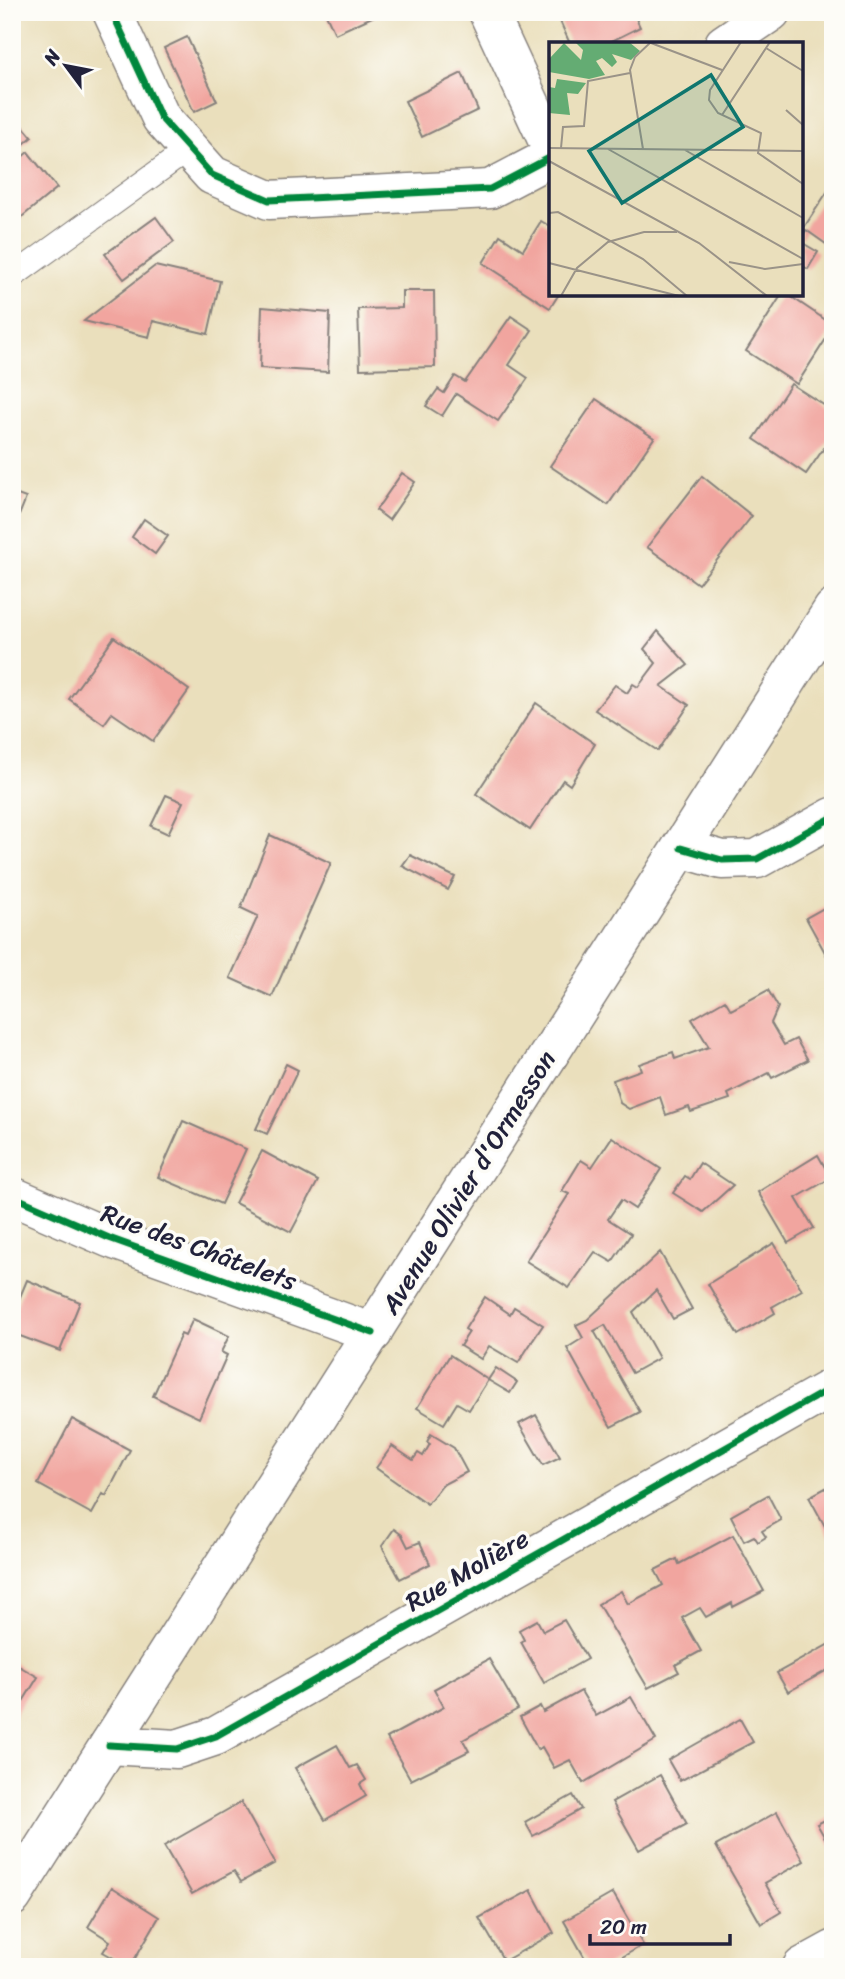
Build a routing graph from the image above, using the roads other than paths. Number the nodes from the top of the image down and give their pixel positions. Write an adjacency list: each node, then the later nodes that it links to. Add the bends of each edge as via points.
1 (112, 12): 6 (street, via 161,118)
2 (488, 12): 5 (street)
3 (771, 12): 4 (street)
4 (727, 42)
5 (549, 144)
6 (189, 149): 7 (street, via 212,175 269,200 490,189); 8 (lane)
7 (549, 159)
8 (12, 277)
9 (833, 609): 11 (street, Avenue Olivier d'Ormesson)
10 (833, 817): 11 (street, via 757,859 722,860)
11 (681, 848): 13 (street, Avenue Olivier d'Ormesson)
12 (12, 1196): 13 (street, Rue des Châtelets, via 109,1238)
13 (373, 1333): 15 (street, Avenue Olivier d'Ormesson)
14 (833, 1387): 15 (street, Rue Molière, via 216,1736 177,1749)
15 (109, 1745): 16 (street, Avenue Olivier d'Ormesson)
16 (12, 1897)
17 (833, 1950): 18 (street)
18 (802, 1967)

